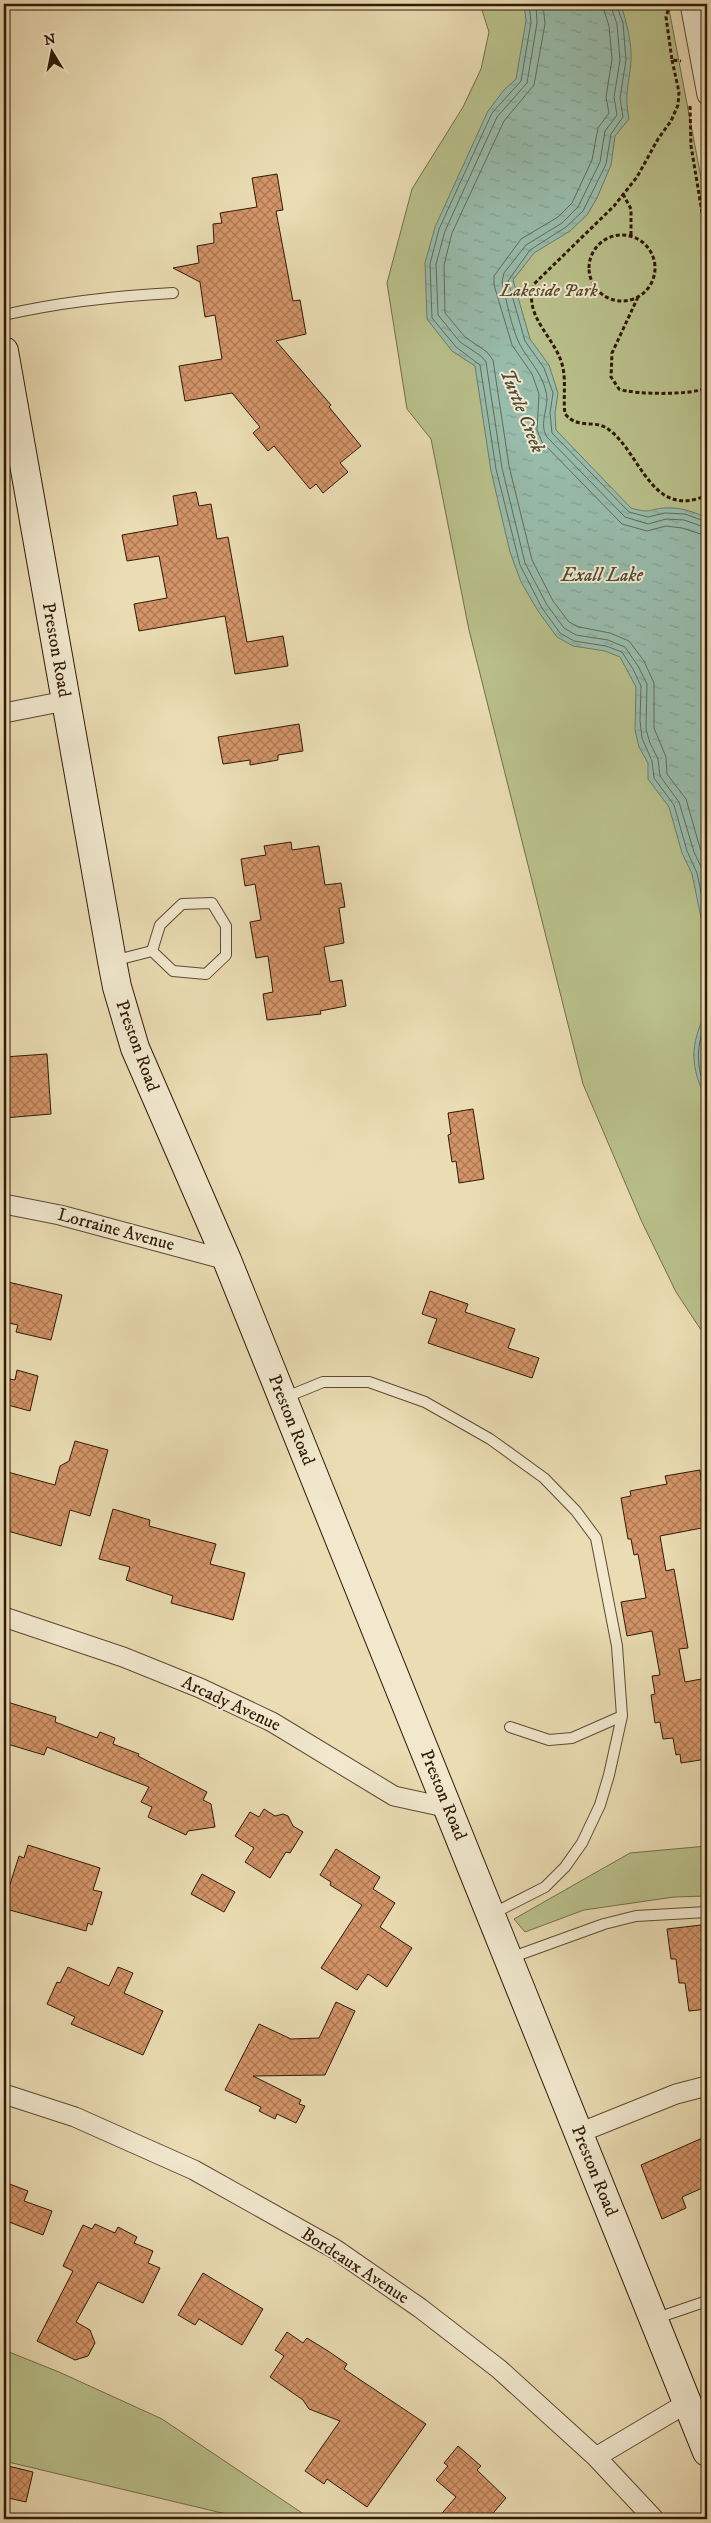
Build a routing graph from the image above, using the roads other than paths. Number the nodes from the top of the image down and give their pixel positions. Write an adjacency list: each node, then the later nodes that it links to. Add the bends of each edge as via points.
1 (690, 4): 2 (street)
2 (707, 95)
3 (173, 293): 4 (lane, via 114,296)
4 (4, 315)
5 (4, 351): 6 (main road, Preston Road)
6 (65, 701): 7 (street); 9 (main road, Preston Road)
7 (4, 713)
8 (152, 951): 8 (lane, via 160,924 182,904 212,903 226,926 226,955 206,974 173,971); 9 (lane)
9 (112, 961): 11 (main road, Preston Road, via 116,988 135,1048)
10 (4, 1204): 11 (street, Lorraine Avenue, via 60,1215)
11 (227, 1260): 12 (main road, Preston Road)
12 (283, 1398): 14 (lane, via 323,1382 369,1382 425,1402 490,1439 544,1478 576,1511 596,1538 617,1646); 16 (main road, Preston Road)
13 (4, 1617): 16 (street, Arcady Avenue, via 123,1657 200,1688 272,1722 394,1796)
14 (622, 1716): 15 (lane, via 572,1738 549,1740); 18 (lane, via 610,1775 582,1843 545,1886)
15 (510, 1727)
16 (448, 1808): 18 (main road, Preston Road)
17 (707, 1912): 19 (lane, via 636,1916)
18 (492, 1914): 19 (main road, Preston Road)
19 (509, 1958): 22 (main road, Preston Road)
20 (707, 2086): 22 (street, via 676,2094)
21 (4, 2094): 27 (street, Bordeaux Avenue, via 75,2117 194,2170 335,2249 420,2308 499,2369)
22 (579, 2133): 24 (main road, Preston Road)
23 (707, 2301): 24 (lane)
24 (653, 2319): 25 (main road, Preston Road)
25 (687, 2403): 26 (main road, Preston Road); 27 (street)
26 (707, 2452)
27 (596, 2457): 28 (street, Bordeaux Avenue)
28 (654, 2519)

